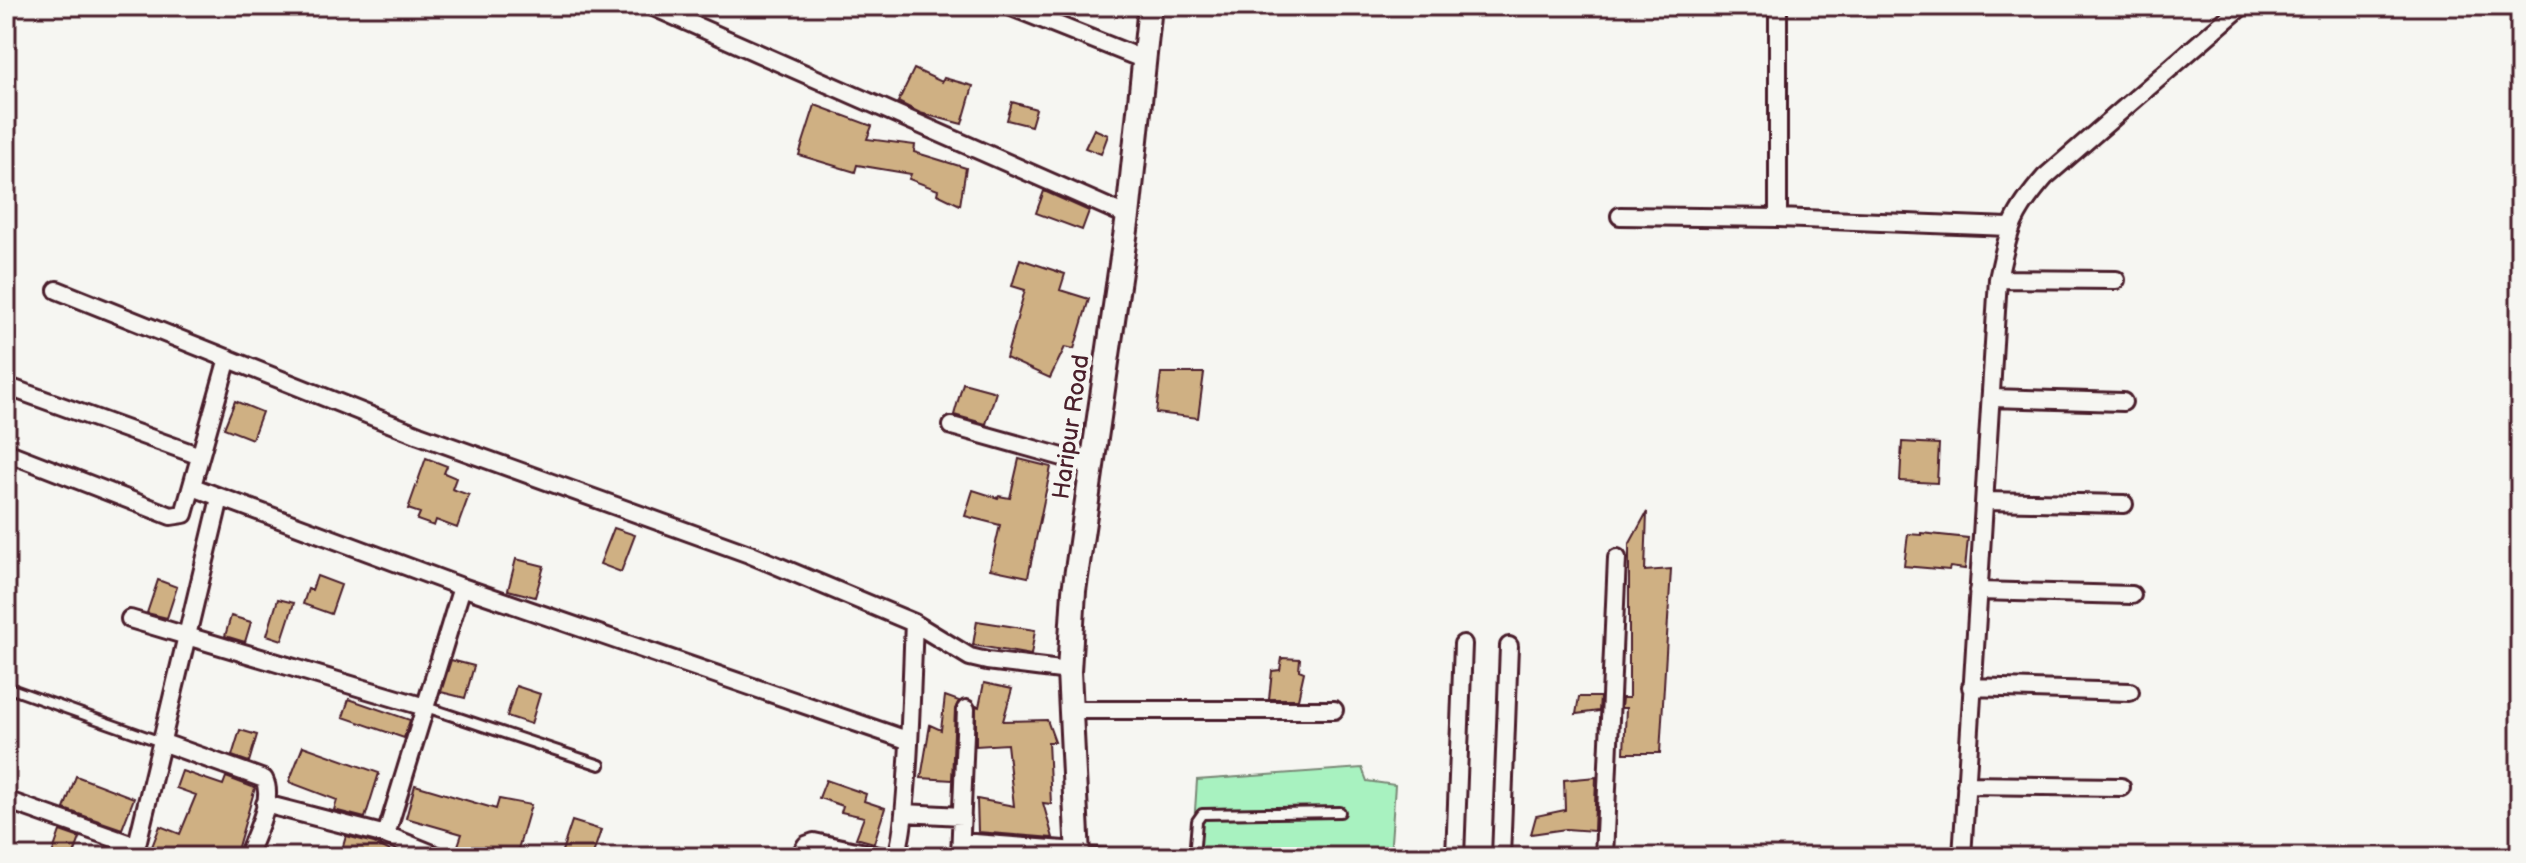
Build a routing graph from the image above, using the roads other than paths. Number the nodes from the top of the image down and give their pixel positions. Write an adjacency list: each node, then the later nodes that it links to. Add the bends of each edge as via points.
1 (651, 6): 7 (street)
2 (1009, 6): 6 (street)
3 (1150, 6): 6 (street, Haripur Road)
4 (1778, 6): 9 (street)
5 (2242, 6): 10 (street, via 2045,177)
6 (1145, 60): 7 (street, Haripur Road)
7 (1128, 216): 21 (street, Haripur Road)
8 (1620, 216): 9 (street)
9 (1778, 218): 10 (street)
10 (2009, 227): 11 (street)
11 (1998, 279): 12 (street); 16 (street)
12 (2116, 280)
13 (57, 290): 14 (street)
14 (228, 358): 20 (street); 31 (street, via 419,435 749,554)
15 (6, 386): 20 (street)
16 (1991, 398): 17 (street); 24 (street)
17 (2123, 402)
18 (952, 426): 21 (street)
19 (6, 452): 22 (street, via 171,516 184,514)
20 (200, 456): 22 (street)
21 (1091, 465): 35 (street, Haripur Road)
22 (193, 487): 23 (street)
23 (220, 498): 27 (street); 32 (street)
24 (1985, 501): 25 (street); 28 (street)
25 (2124, 504)
26 (1617, 558): 66 (street)
27 (462, 587): 39 (street); 43 (street)
28 (1978, 591): 29 (street); 37 (street)
29 (2132, 595)
30 (130, 619): 32 (street)
31 (914, 623): 35 (street, via 970,657); 43 (street)
32 (187, 635): 39 (street); 44 (street)
33 (1463, 644): 64 (street)
34 (1509, 646): 65 (street)
35 (1069, 671): 41 (street, Haripur Road)
36 (6, 687): 44 (lane)
37 (1971, 687): 38 (street); 46 (street)
38 (2130, 692)
39 (425, 707): 45 (lane); 53 (street)
40 (966, 709): 52 (street)
41 (1071, 710): 42 (street); 56 (street, Haripur Road)
42 (1334, 710)
43 (907, 740): 51 (street)
44 (161, 742): 49 (street, via 264,779); 55 (street)
45 (600, 765)
46 (1966, 785): 47 (street); 67 (street)
47 (2121, 787)
48 (6, 800): 55 (street)
49 (265, 804): 53 (street); 57 (street)
50 (1340, 812): 63 (lane, via 1202,814)
51 (904, 813): 52 (street); 61 (street)
52 (962, 816): 54 (street)
53 (386, 835): 58 (street)
54 (961, 850): 56 (street)
55 (135, 852)
56 (1077, 854): 62 (lane)
57 (247, 857)
58 (440, 857)
59 (799, 857): 60 (street, via 814,842)
60 (884, 857)
61 (894, 857)
62 (1139, 857)
63 (1194, 857)
64 (1455, 857)
65 (1501, 857)
66 (1604, 857)
67 (1962, 857)

